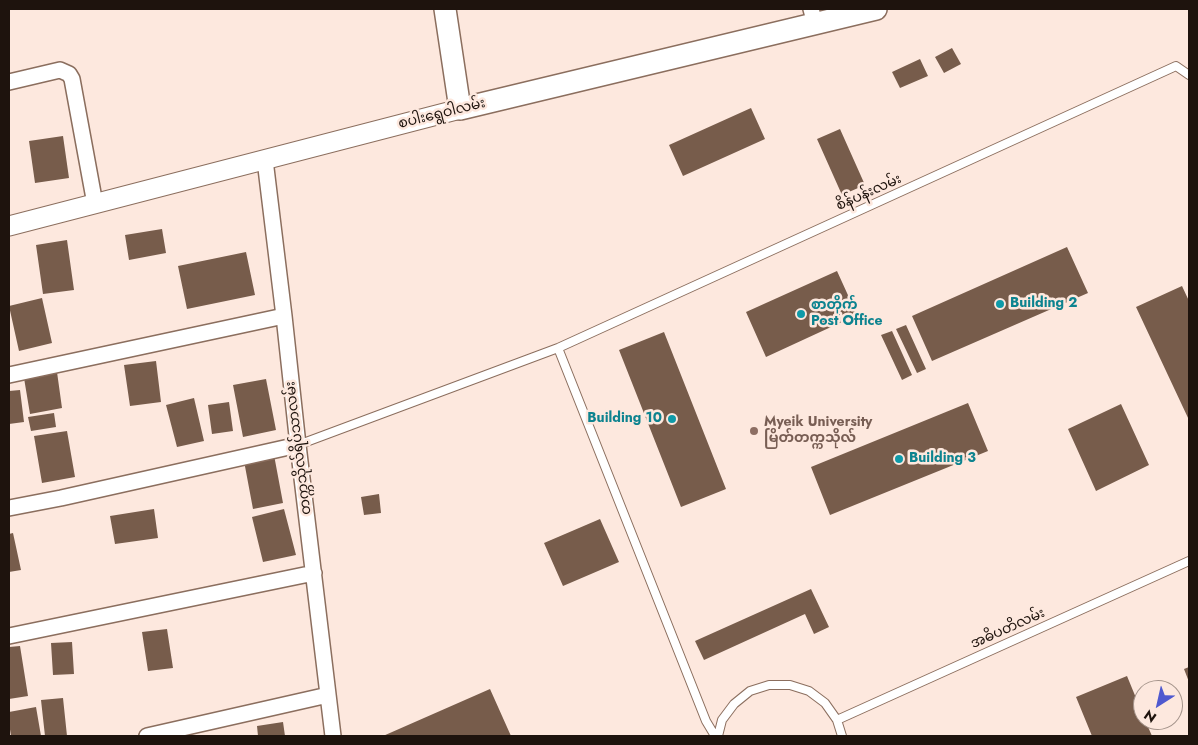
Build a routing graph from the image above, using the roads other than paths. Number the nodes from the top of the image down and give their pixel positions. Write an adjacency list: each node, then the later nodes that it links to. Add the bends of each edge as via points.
1 (445, 9): 6 (main road)
2 (876, 9): 3 (main road, စပါးရွေဝါလမ်း)
3 (813, 16): 6 (main road, စပါးရွေဝါလမ်း)
4 (1189, 75): 11 (lane, စိန်ပန်းလမ်း, via 1176,66)
5 (9, 82): 8 (street, via 60,70 69,74)
6 (460, 109): 7 (street, စပါးရွေဝါလမ်း)
7 (265, 160): 8 (street, စပါးရွေဝါလမ်း); 10 (street, တက္ကသိုလ်ရိပ်သာလမ်း)
8 (95, 204): 9 (street, စပါးရွေဝါလမ်း)
9 (9, 226)
10 (284, 316): 12 (street); 13 (street, တက္ကသိုလ်ရိပ်သာလမ်း)
11 (558, 348): 13 (lane); 22 (lane, via 706,722)
12 (9, 375)
13 (298, 445): 14 (street); 16 (street, တက္ကသိုလ်ရိပ်သာလမ်း)
14 (9, 508)
15 (1189, 561): 19 (lane, အဓိပတိလမ်း)
16 (314, 573): 17 (street); 18 (street, တက္ကသိုလ်ရိပ်သာလမ်း)
17 (9, 636)
18 (328, 695): 20 (street); 21 (street, တက္ကသိုလ်ရိပ်သာလမ်း)
19 (837, 720): 22 (lane, via 825,703 809,691 790,685 769,685 750,692 734,704 722,720); 23 (lane)
20 (147, 736)
21 (333, 736)
22 (716, 736)
23 (842, 736)

